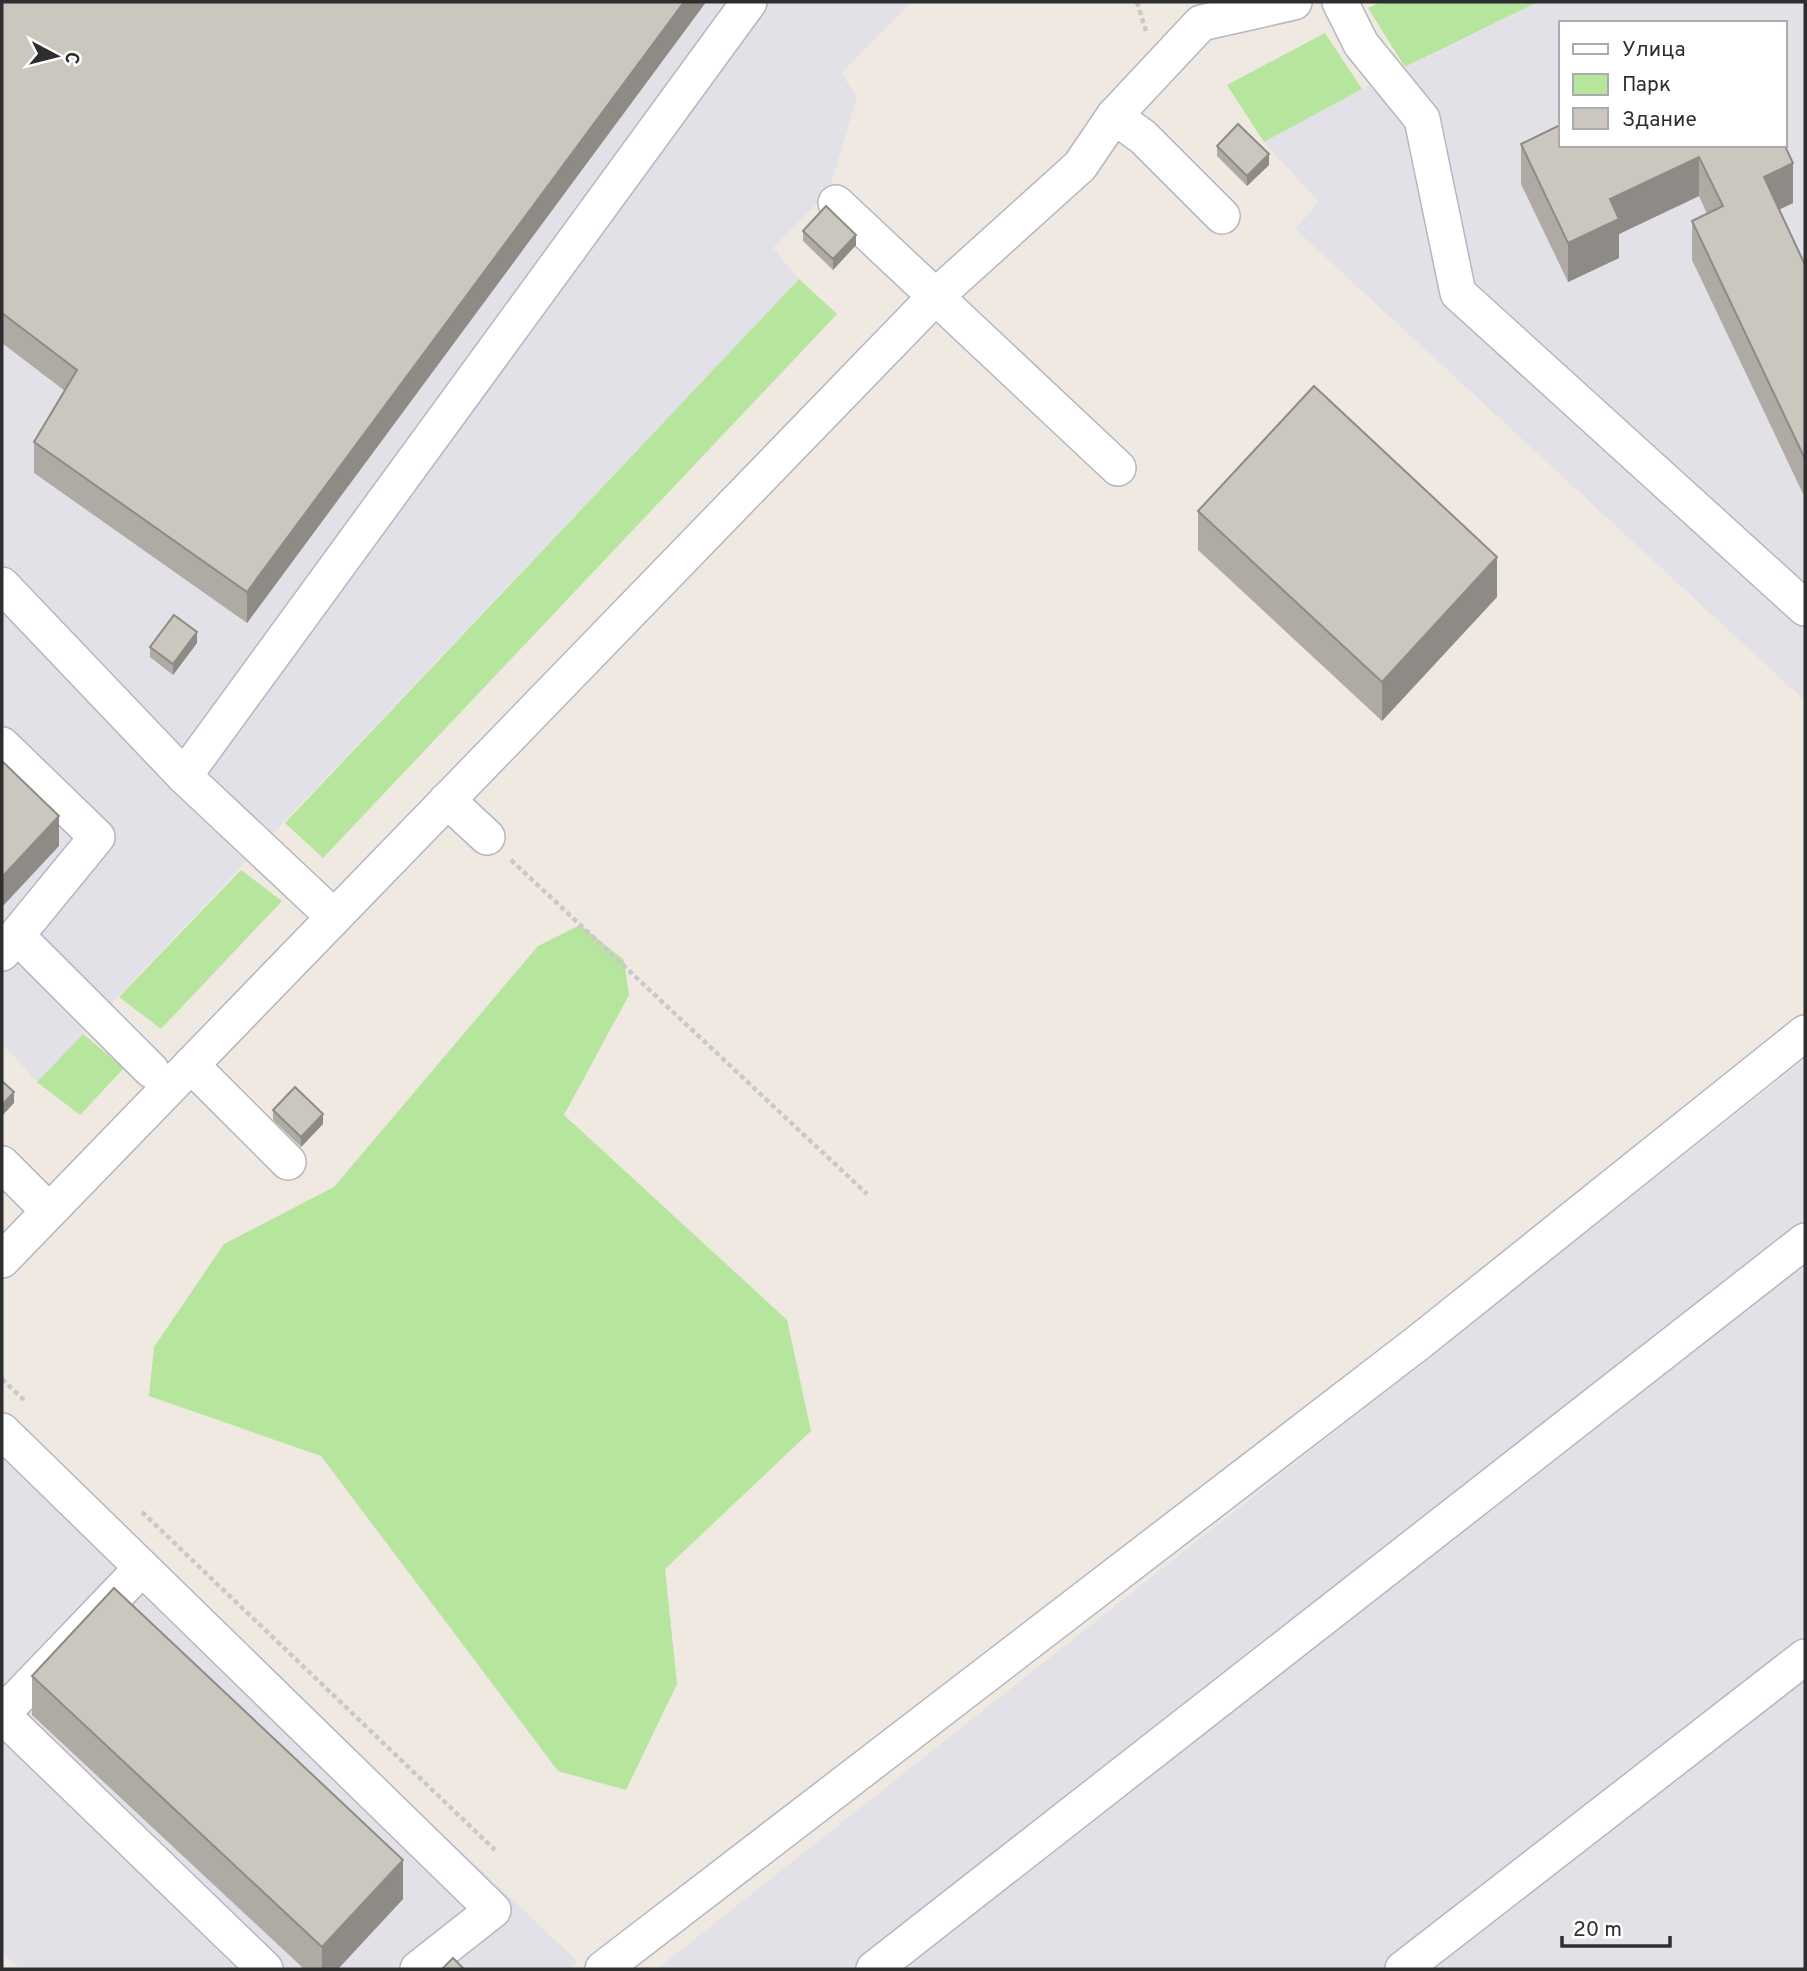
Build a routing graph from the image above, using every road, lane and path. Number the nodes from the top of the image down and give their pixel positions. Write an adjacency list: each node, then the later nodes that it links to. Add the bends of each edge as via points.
1 (749, 2): 15 (lane)
2 (1137, 2): 6 (path)
3 (1294, 2): 5 (lane)
4 (1339, 2): 13 (lane, via 1361,44 1422,119 1458,293)
5 (1196, 12): 7 (lane)
6 (1146, 31)
7 (1114, 116): 9 (lane, via 1143,137); 10 (lane, via 1080,166)
8 (836, 203): 10 (lane)
9 (1222, 216)
10 (936, 296): 11 (lane); 16 (lane)
11 (1118, 468)
12 (2, 585): 15 (lane)
13 (1805, 608)
14 (2, 745): 19 (lane, via 97,837)
15 (184, 776): 18 (lane)
16 (447, 800): 17 (lane); 18 (lane)
17 (488, 837): 25 (path)
18 (334, 917): 21 (lane)
19 (10, 945): 22 (lane)
20 (1805, 1033): 39 (lane, via 1419,1342)
21 (191, 1065): 23 (lane); 26 (lane)
22 (152, 1070)
23 (288, 1162)
24 (2, 1164): 26 (lane)
25 (867, 1194)
26 (49, 1211): 28 (lane)
27 (1805, 1241): 40 (lane)
28 (2, 1260)
29 (2, 1379): 30 (path)
30 (33, 1409)
31 (2, 1431): 33 (lane)
32 (134, 1505): 36 (path)
33 (142, 1568): 35 (lane); 38 (lane, via 493,1910)
34 (1805, 1657): 41 (lane)
35 (2, 1715): 37 (lane)
36 (495, 1850)
37 (265, 1969)
38 (418, 1969)
39 (603, 1969)
40 (874, 1969)
41 (1403, 1969)

